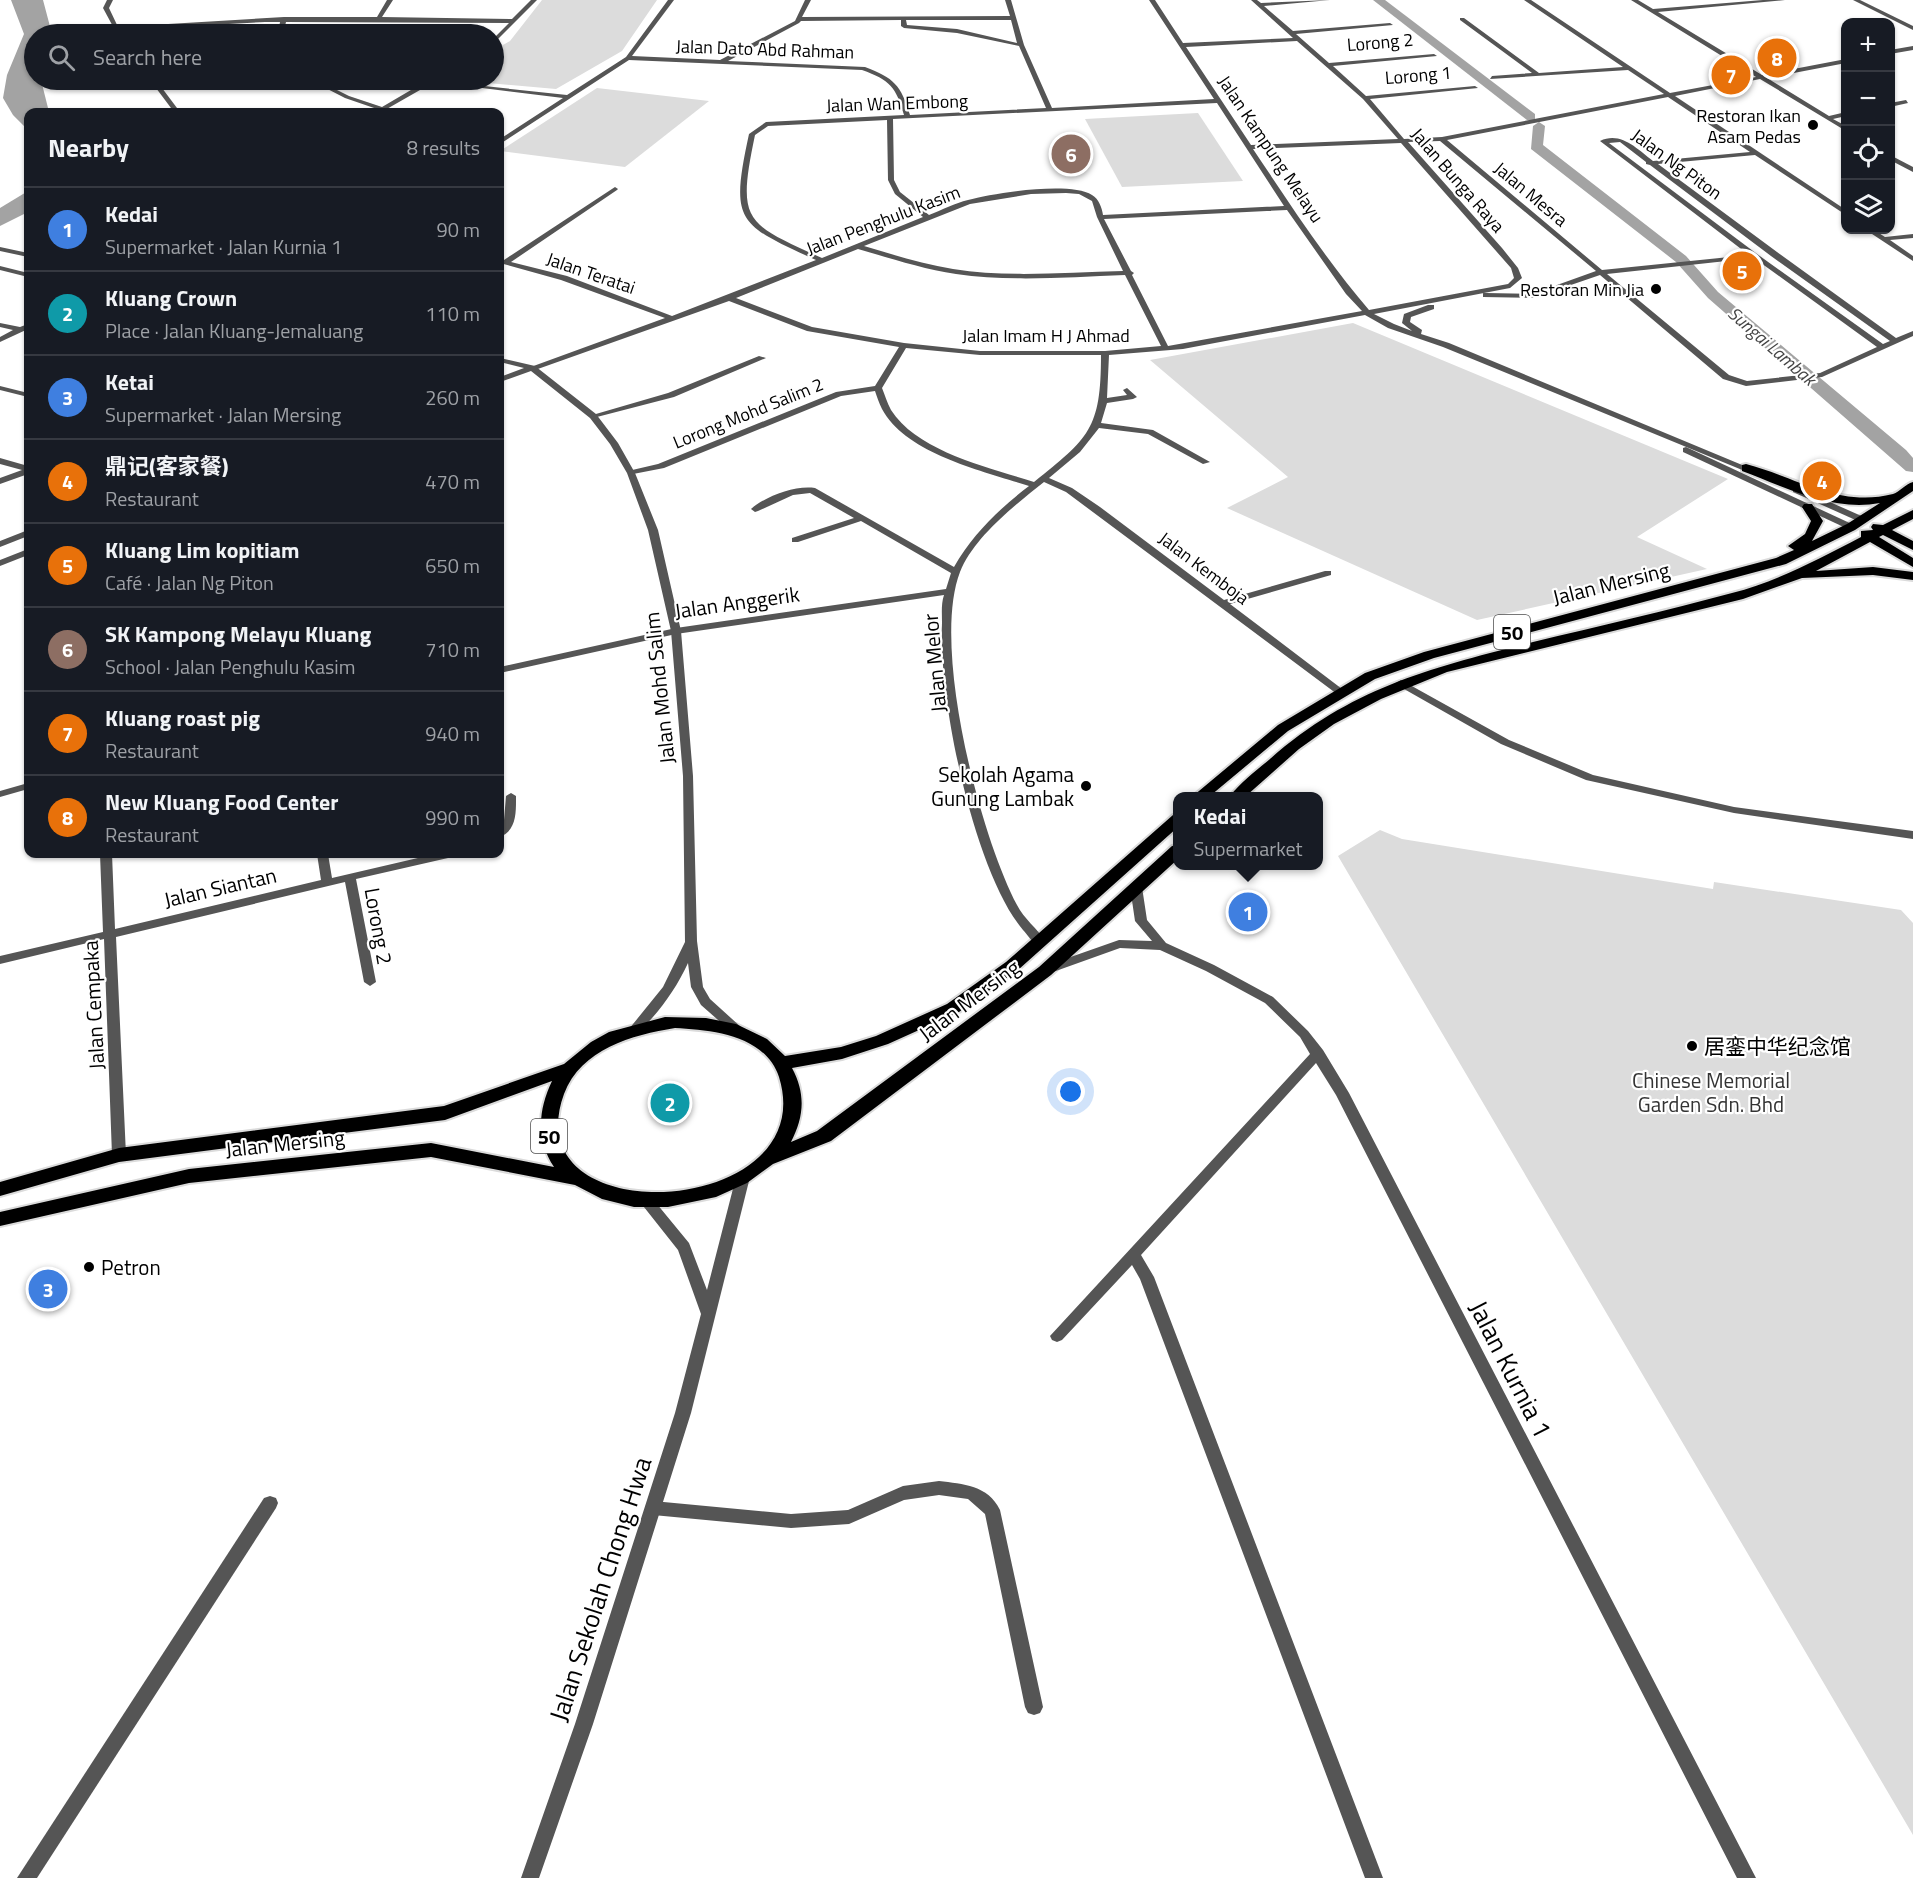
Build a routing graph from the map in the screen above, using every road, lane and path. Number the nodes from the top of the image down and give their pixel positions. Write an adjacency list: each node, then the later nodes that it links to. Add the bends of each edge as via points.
1 (110, 0): 22 (street, via 106,8)
2 (390, 0): 15 (street)
3 (534, 0): 21 (street)
4 (671, 0): 34 (street)
5 (808, 0): 19 (street)
6 (1008, 0): 17 (street)
7 (1152, 0): 30 (street, Jalan Kampung Melayu)
8 (1327, 0): 13 (street)
9 (1527, 0): 38 (street)
10 (1635, 0): 14 (street)
11 (1782, 0): 14 (street)
12 (1856, 0): 26 (street)
13 (1257, 2): 28 (street, Jalan Bunga Raya)
14 (1652, 10): 41 (street)
15 (379, 18): 18 (street); 21 (street)
16 (903, 18): 17 (street); 19 (street); 29 (street, via 904,26 957,31)
17 (1014, 18): 29 (street)
18 (284, 19): 23 (street); 24 (street)
19 (801, 19): 36 (street)
20 (1462, 19): 39 (street)
21 (514, 21): 27 (street)
22 (113, 24)
23 (220, 24)
24 (283, 24)
25 (1390, 26): 28 (street)
26 (1913, 28)
27 (504, 31)
28 (1295, 36): 30 (street); 37 (street, Jalan Bunga Raya)
29 (1021, 45): 56 (street)
30 (1182, 45): 50 (street, Jalan Kampung Melayu)
31 (1913, 48): 32 (street)
32 (1895, 51)
33 (1434, 56): 37 (street, Lorong 2)
34 (628, 58): 36 (street, Jalan Dato Abd Rahman); 48 (street)
35 (1841, 62): 41 (street)
36 (718, 63): 59 (street, Jalan Dato Abd Rahman, via 862,68 889,77 899,86)
37 (1329, 65): 49 (street, Jalan Bunga Raya)
38 (1630, 68): 39 (street); 47 (street)
39 (1538, 75): 40 (street)
40 (1492, 78)
41 (1763, 78): 47 (street); 58 (street)
42 (1475, 88): 49 (street, Lorong 1)
43 (504, 89): 48 (street)
44 (160, 90): 53 (street)
45 (332, 90): 54 (street)
46 (415, 90): 55 (street)
47 (1671, 95): 63 (street); 66 (street)
48 (568, 97): 62 (street)
49 (1365, 98): 64 (street, Jalan Bunga Raya)
50 (1219, 101): 56 (street, Jalan Wan Embong); 65 (street, Jalan Kampung Melayu)
51 (1906, 102): 52 (street)
52 (1895, 104)
53 (174, 108)
54 (373, 108)
55 (385, 108)
56 (1050, 110): 59 (street, Jalan Wan Embong)
57 (1841, 115): 58 (street)
58 (1827, 117): 61 (street)
59 (908, 118): 60 (street, Jalan Wan Embong)
60 (890, 119): 74 (street, via 891,180 897,193); 86 (street, Jalan Wan Embong, via 774,123 752,134 743,175 744,211 751,224)
61 (1841, 126)
62 (504, 139)
63 (1442, 139): 64 (street); 89 (street, Jalan Mesra)
64 (1405, 140): 65 (street); 92 (street, Jalan Bunga Raya, via 1514,268 1518,278)
65 (1249, 147): 72 (street, Jalan Kampung Melayu)
66 (1758, 153): 68 (street); 73 (street)
67 (1895, 160): 70 (street)
68 (1651, 163): 69 (street); 69 (street, Jalan Ng Piton, via 1621,140 1604,141); 82 (street, Jalan Ng Piton)
69 (1634, 164): 83 (street, Jalan Ng Piton)
70 (1913, 170)
71 (615, 189): 85 (street)
72 (1289, 208): 75 (street); 95 (street, Jalan Kampung Melayu)
73 (1841, 210)
74 (927, 217): 75 (street, Jalan Penghulu Kasim, via 990,197 1060,192 1091,197); 79 (street, Jalan Penghulu Kasim)
75 (1100, 217): 90 (street, Jalan Penghulu Kasim)
76 (1876, 234): 78 (street)
77 (1913, 236): 78 (street)
78 (1884, 239): 84 (street)
79 (856, 246): 86 (street, Jalan Penghulu Kasim); 90 (street, via 900,260 966,273)
80 (0, 249): 81 (street)
81 (24, 254)
82 (1773, 254): 83 (street); 102 (street, Jalan Ng Piton)
83 (1755, 256): 89 (street); 105 (street, Jalan Ng Piton)
84 (1913, 259)
85 (504, 260)
86 (821, 260): 94 (street, Jalan Penghulu Kasim)
87 (504, 262): 96 (street, Jalan Teratai, via 564,278)
88 (0, 268): 91 (street)
89 (1601, 272): 93 (street, via 1533,296); 105 (street, Jalan Mesra, via 1726,377 1746,384 1810,377)
90 (1130, 273): 106 (street, Jalan Penghulu Kasim)
91 (24, 274)
92 (1510, 286): 93 (street); 95 (street)
93 (1486, 295): 104 (street, via 1407,316 1406,323 1413,329)
94 (729, 298): 96 (street, Jalan Penghulu Kasim); 103 (street, Jalan Imam H J Ahmad, via 810,328)
95 (1367, 313): 104 (street, via 1391,326); 106 (street, Jalan Imam H J Ahmad)
96 (672, 318): 110 (street, Jalan Penghulu Kasim)
97 (0, 325): 98 (street)
98 (24, 329)
99 (24, 330): 101 (street)
100 (1913, 333): 102 (street, Jalan Mesra)
101 (0, 340)
102 (1896, 341): 105 (street, Jalan Mesra)
103 (904, 345): 107 (street, Jalan Imam H J Ahmad, via 980,353); 113 (street)
104 (1446, 345): 119 (street)
105 (1882, 347)
106 (1166, 349): 107 (street, Jalan Imam H J Ahmad)
107 (1105, 353): 116 (street, Jalan Melor)
108 (762, 358): 117 (street, via 671,395)
109 (504, 361): 110 (street, Jalan Mohd Salim)
110 (532, 368): 111 (street, Jalan Penghulu Kasim); 117 (street, Jalan Mohd Salim)
111 (504, 378)
112 (0, 388): 115 (street)
113 (878, 388): 125 (street, Lorong Mohd Salim 2, via 839,394 660,466); 127 (street, Jalan Kemboja, via 880,400 897,424 914,438 945,454)
114 (1127, 390): 116 (street, via 1131,397)
115 (24, 394)
116 (1102, 401): 118 (street, Jalan Melor)
117 (593, 416): 125 (street, Jalan Mohd Salim)
118 (1096, 425): 121 (street, via 1150,432); 127 (street, Jalan Melor, via 1068,461)
119 (1656, 433): 122 (street); 130 (street, via 1706,461)
120 (0, 461): 123 (street)
121 (1206, 462)
122 (1746, 468): 129 (highway, via 1837,501 1873,502); 134 (street)
123 (24, 469)
124 (24, 472): 126 (street)
125 (631, 473): 150 (street, Jalan Mohd Salim, via 653,530)
126 (0, 481)
127 (1039, 482): 144 (street, Jalan Melor, via 986,527); 149 (street, Jalan Kemboja, via 1069,490)
128 (1913, 486): 129 (highway, Jalan Mersing / 50)
129 (1899, 494): 134 (highway, Jalan Mersing / 50)
130 (1808, 507): 134 (street); 143 (highway, via 1817,520 1815,531 1804,542)
131 (755, 509): 133 (street, via 801,489 812,490)
132 (1913, 514): 135 (highway, Jalan Mersing / 50)
133 (862, 518): 137 (street); 144 (street)
134 (1857, 523): 135 (highway); 143 (highway, Jalan Mersing / 50, via 1808,550)
135 (1878, 533): 139 (highway); 142 (highway); 147 (highway, Jalan Mersing / 50)
136 (24, 535): 138 (street)
137 (795, 540)
138 (0, 544)
139 (1913, 546)
140 (24, 554): 141 (street)
141 (0, 563)
142 (1913, 563)
143 (1751, 569): 153 (highway, Jalan Mersing / 50, via 1429,655 1370,676)
144 (955, 572): 148 (street, Jalan Melor)
145 (1328, 573): 149 (street)
146 (1913, 576): 147 (highway, via 1884,569)
147 (1793, 578): 152 (highway, Jalan Mersing / 50, via 1738,596 1442,669)
148 (947, 592): 150 (street, Jalan Anggerik); 171 (street, Jalan Melor, via 944,621 954,707 982,832 1012,907)
149 (1224, 603): 153 (street, Jalan Kemboja)
150 (676, 631): 151 (street, Jalan Anggerik); 170 (street, Jalan Mohd Salim, via 688,777)
151 (504, 669)
152 (1401, 684): 156 (highway, Jalan Mersing / 50, via 1314,731); 161 (street, via 1505,741 1590,777 1734,810)
153 (1341, 692): 155 (highway, Jalan Mersing / 50, via 1283,728)
154 (24, 787): 157 (street)
155 (1206, 792)
156 (1243, 792)
157 (0, 794)
158 (511, 796): 160 (street, via 510,820)
159 (1173, 822): 171 (highway, Jalan Mersing)
160 (504, 828)
161 (1913, 835)
162 (1173, 854): 168 (highway, Jalan Mersing / 50)
163 (106, 858): 169 (street, Jalan Cempaka)
164 (323, 858): 167 (street)
165 (431, 858): 166 (street, Jalan Siantan)
166 (351, 877): 167 (street, Jalan Siantan); 175 (street, Lorong 2)
167 (327, 882): 169 (street, Jalan Siantan)
168 (1136, 887): 172 (street, via 1142,921); 174 (highway, Jalan Mersing / 50)
169 (109, 933): 173 (street, Jalan Siantan); 181 (street, Jalan Cempaka)
170 (691, 941): 176 (street, Jalan Mohd Salim, via 672,986); 177 (street, Jalan Mohd Salim, via 697,987 705,1002)
171 (1039, 941): 179 (highway, Jalan Mersing, via 1012,966 953,1008 842,1053)
172 (1162, 946): 174 (street, via 1119,944); 178 (street, Jalan Kurnia 1, via 1269,1000)
173 (0, 960)
174 (1045, 971): 182 (highway, Jalan Mersing / 50, via 824,1136)
175 (370, 982)
176 (635, 1029): 177 (highway, 50, via 675,1022 708,1023); 180 (highway, 50, via 598,1045)
177 (738, 1031): 179 (highway, 50, via 764,1044)
178 (1318, 1053): 188 (street); 197 (street, Jalan Kurnia 1, via 1348,1104)
179 (782, 1063): 182 (highway, 50, via 794,1088 794,1116 782,1144)
180 (570, 1068): 181 (highway, Jalan Mersing / 50, via 445,1113); 184 (highway, 50, via 557,1090 549,1136 556,1155)
181 (119, 1155): 185 (highway, Jalan Mersing / 50)
182 (768, 1159): 183 (highway, 50)
183 (743, 1177): 186 (highway, 50, via 726,1188 688,1199); 189 (street, Jalan Sekolah Chong Hwa)
184 (577, 1178): 186 (highway, 50, via 609,1194); 187 (highway, Jalan Mersing / 50, via 432,1150 189,1176)
185 (0, 1189)
186 (647, 1202): 189 (street, via 684,1246)
187 (0, 1220)
188 (1133, 1255): 190 (street); 196 (street, via 1147,1276)
189 (708, 1312): 192 (street, Jalan Sekolah Chong Hwa, via 683,1413)
190 (1057, 1336)
191 (270, 1503): 194 (street)
192 (653, 1508): 193 (street, via 791,1521 849,1516 903,1493 939,1488 972,1492 992,1510); 195 (street, Jalan Sekolah Chong Hwa, via 585,1724)
193 (1034, 1707)
194 (26, 1878)
195 (530, 1878)
196 (1374, 1878)
197 (1747, 1878)

